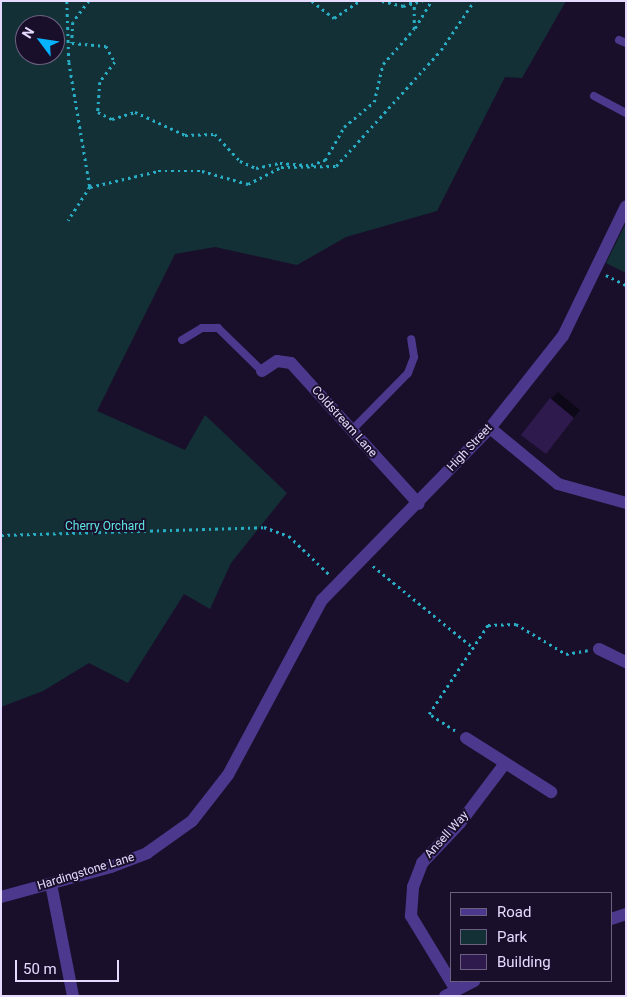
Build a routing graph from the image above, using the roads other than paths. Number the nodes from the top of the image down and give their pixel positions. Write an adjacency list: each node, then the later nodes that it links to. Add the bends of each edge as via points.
1 (594, 96): 2 (lane)
2 (626, 113)
3 (626, 206): 7 (street, High Street, via 563,336)
4 (411, 339): 8 (lane, via 414,357 408,373)
5 (182, 340): 6 (lane, via 202,328 218,328)
6 (262, 371): 8 (street, Coldstream Lane, via 278,361 290,363)
7 (490, 428): 9 (street, via 558,484); 10 (street, High Street)
8 (352, 430): 10 (street, Coldstream Lane)
9 (626, 503)
10 (419, 504): 13 (street, High Street, via 322,600)
11 (599, 649): 12 (street)
12 (626, 662)
13 (285, 669): 17 (street, Hardingstone Lane, via 228,774 192,821 147,853)
14 (466, 738): 15 (street)
15 (503, 766): 16 (street); 22 (street, Ansell Way, via 460,823 422,862 413,887 411,916)
16 (551, 792)
17 (51, 884): 18 (street, Hardingstone Lane); 23 (street)
18 (1, 897)
19 (626, 914): 20 (street)
20 (612, 919)
21 (472, 982): 22 (street)
22 (451, 993)
23 (73, 996)

